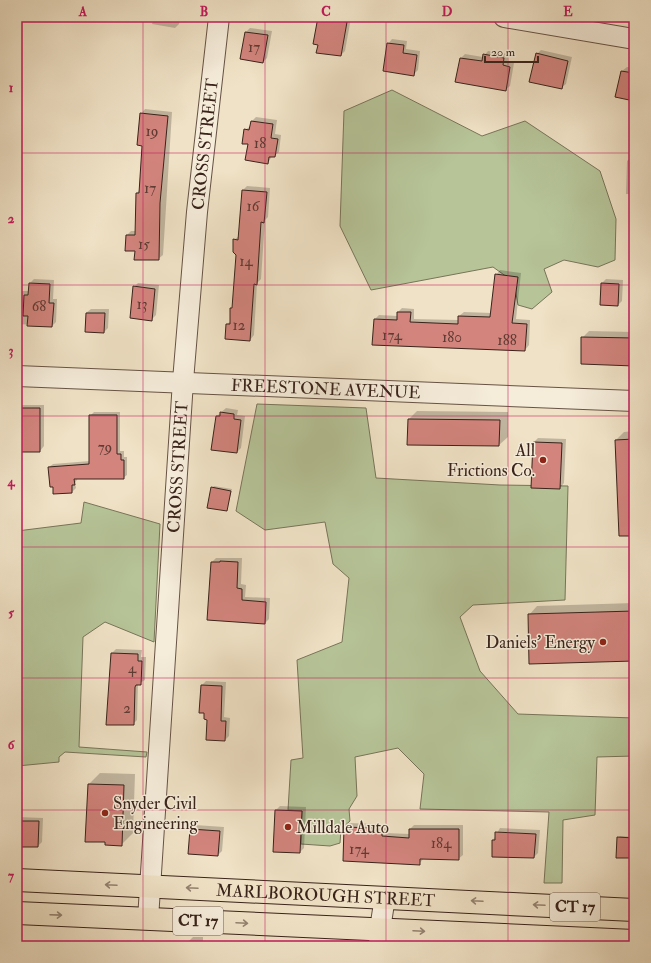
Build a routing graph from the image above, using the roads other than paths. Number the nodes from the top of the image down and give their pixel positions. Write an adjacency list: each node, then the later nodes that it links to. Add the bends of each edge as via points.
1 (219, 17): 5 (street, CROSS STREET, via 197,212)
2 (504, 17): 3 (street)
3 (634, 39)
4 (17, 376): 5 (street, FREESTONE AVENUE)
5 (183, 381): 6 (street, FREESTONE AVENUE); 8 (street, CROSS STREET)
6 (634, 401)
7 (17, 880): 8 (highway, MARLBOROUGH STREET / CT 17, one-way to 7)
8 (150, 886): 9 (highway, MARLBOROUGH STREET / CT 17, one-way to 8); 12 (street, CROSS STREET)
9 (385, 897): 10 (highway, MARLBOROUGH STREET / CT 17, one-way to 9); 13 (street)
10 (634, 910)
11 (17, 913): 12 (highway, MARLBOROUGH STREET / CT 17, one-way to 12)
12 (148, 919): 13 (highway, MARLBOROUGH STREET / CT 17, one-way to 13)
13 (379, 938): 14 (highway, MARLBOROUGH STREET / CT 17, one-way to 14)
14 (634, 941)

